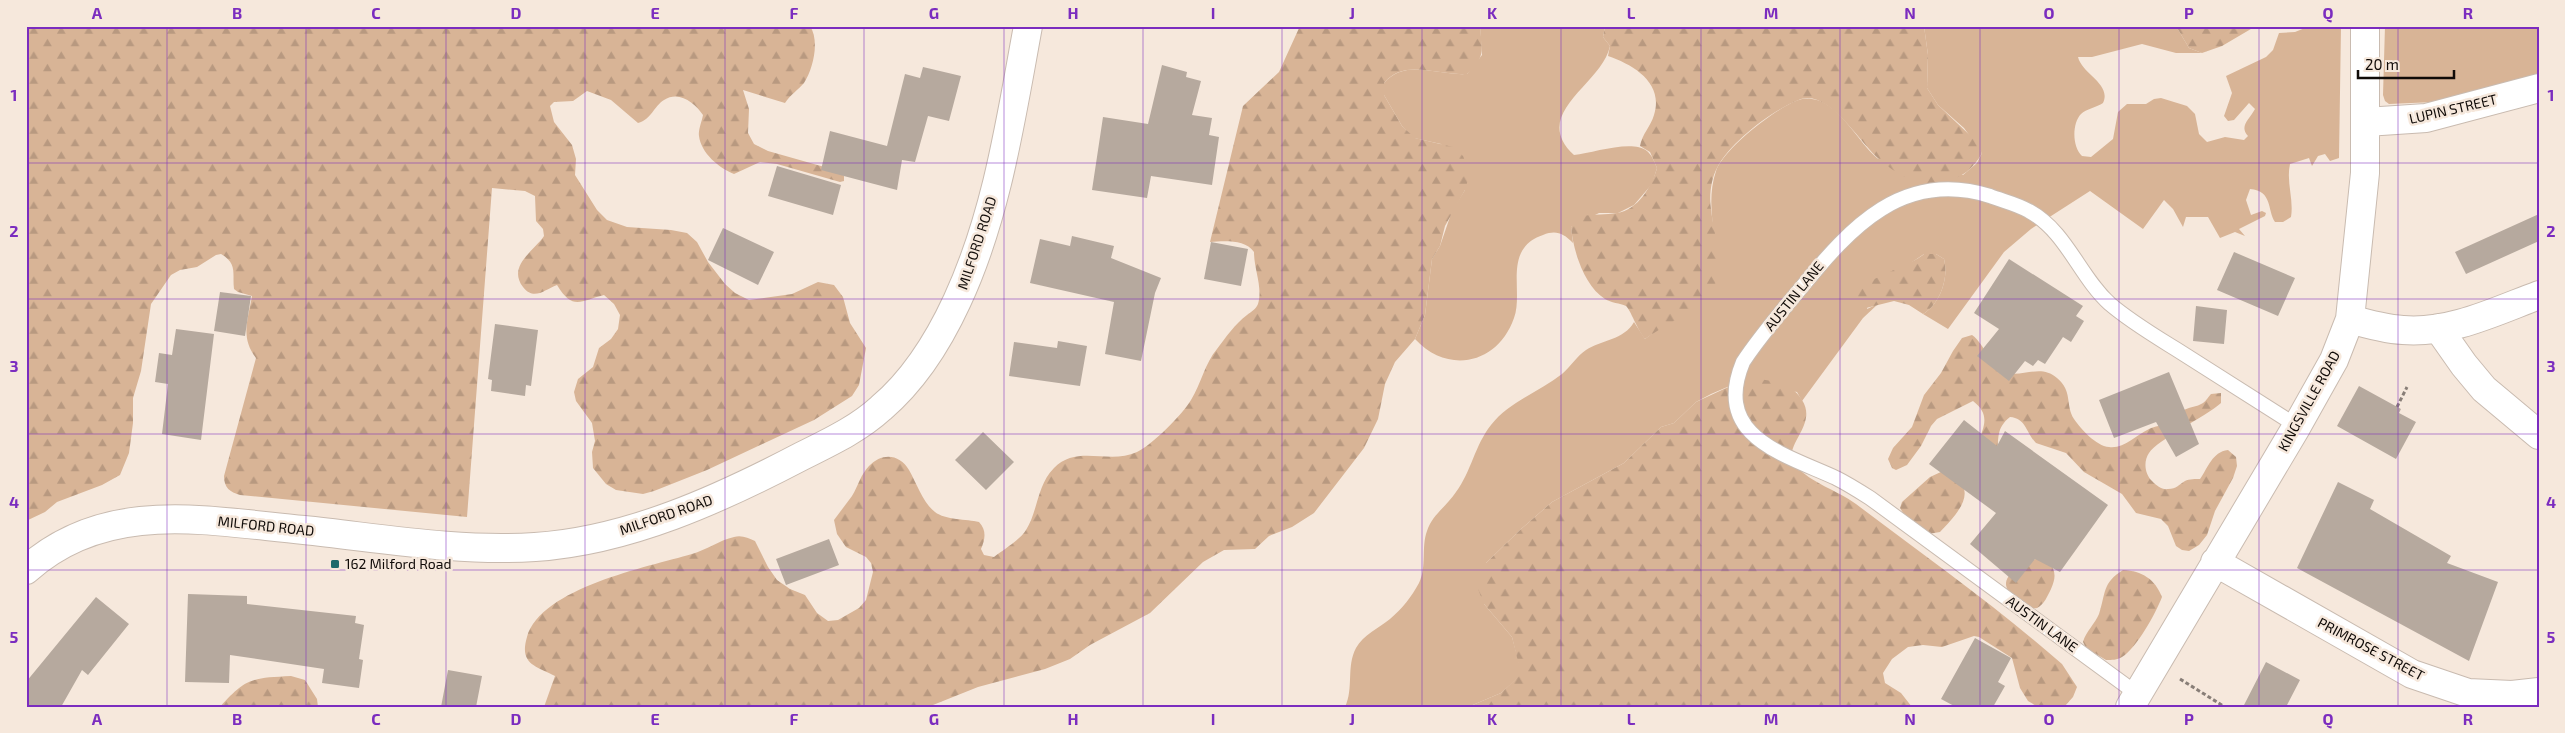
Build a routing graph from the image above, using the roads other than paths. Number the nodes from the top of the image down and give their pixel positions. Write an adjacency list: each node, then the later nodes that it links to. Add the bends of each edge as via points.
1 (1028, 26): 11 (street, MILFORD ROAD, via 990,206 957,301 912,376 880,410 847,433 763,476 688,509 599,537 572,542 534,547 478,547 205,520 146,519 91,531 54,549)
2 (2365, 26): 4 (street, KINGSVILLE ROAD)
3 (2539, 88): 4 (street, LUPIN STREET, via 2426,118)
4 (2366, 122): 6 (street, KINGSVILLE ROAD, via 2365,173)
5 (2539, 294): 7 (street, via 2479,318)
6 (2350, 320): 7 (street, via 2404,330); 8 (street, KINGSVILLE ROAD, via 2334,360)
7 (2438, 328): 9 (street, via 2484,389)
8 (2296, 426): 10 (street, KINGSVILLE ROAD); 13 (lane, AUSTIN LANE, via 2150,333 2111,304 2090,282 2060,237 2029,211 1964,190 1916,192 1894,201 1862,222 1830,252 1743,362 1737,376 1735,403 1746,428 1765,446 1838,479 1870,498)
9 (2539, 435)
10 (2215, 562): 12 (street, PRIMROSE STREET, via 2412,674 2468,693); 13 (street, KINGSVILLE ROAD)
11 (26, 570)
12 (2539, 692)
13 (2133, 700)

